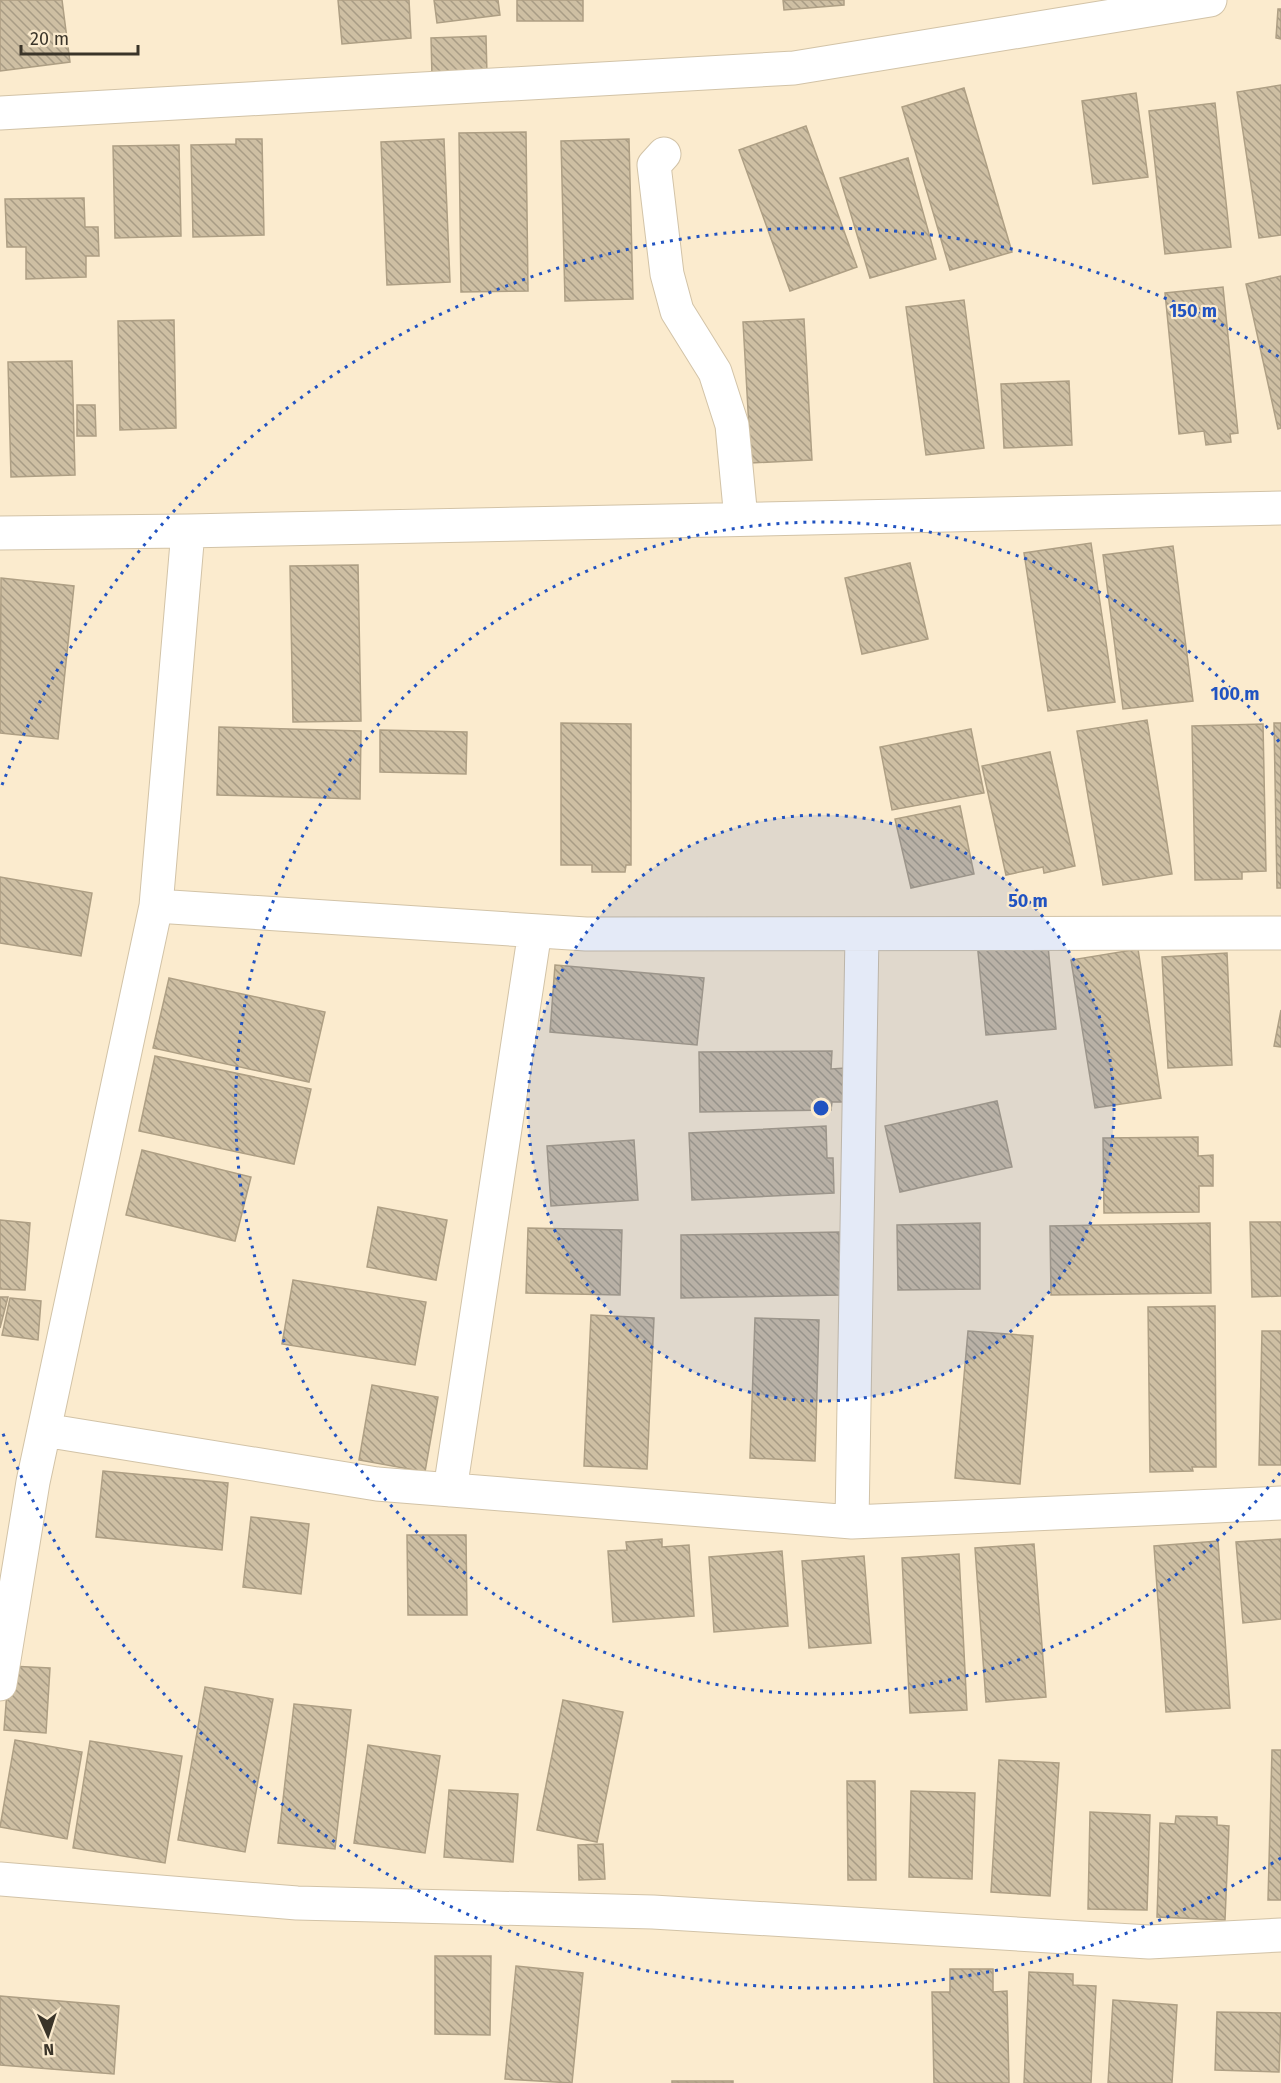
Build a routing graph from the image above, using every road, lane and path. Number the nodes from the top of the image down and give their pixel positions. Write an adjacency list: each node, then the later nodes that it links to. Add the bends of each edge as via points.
1 (1210, 0): 2 (street, via 794,68)
2 (0, 113)
3 (664, 154): 5 (street, via 654,165 667,274 677,311 715,372 732,425)
4 (1281, 508): 5 (street)
5 (741, 519): 6 (street)
6 (188, 531): 7 (street); 8 (street)
7 (0, 532)
8 (156, 906): 9 (street); 12 (street)
9 (536, 931): 11 (street); 13 (street)
10 (1281, 933): 11 (street)
11 (862, 935): 15 (street)
12 (45, 1430): 13 (street, via 377,1484); 16 (street)
13 (450, 1490): 15 (street)
14 (1281, 1503): 15 (street)
15 (852, 1522)
16 (0, 1684)
17 (0, 1879): 18 (street, via 297,1903 653,1912 1149,1942)
18 (1281, 1935)

